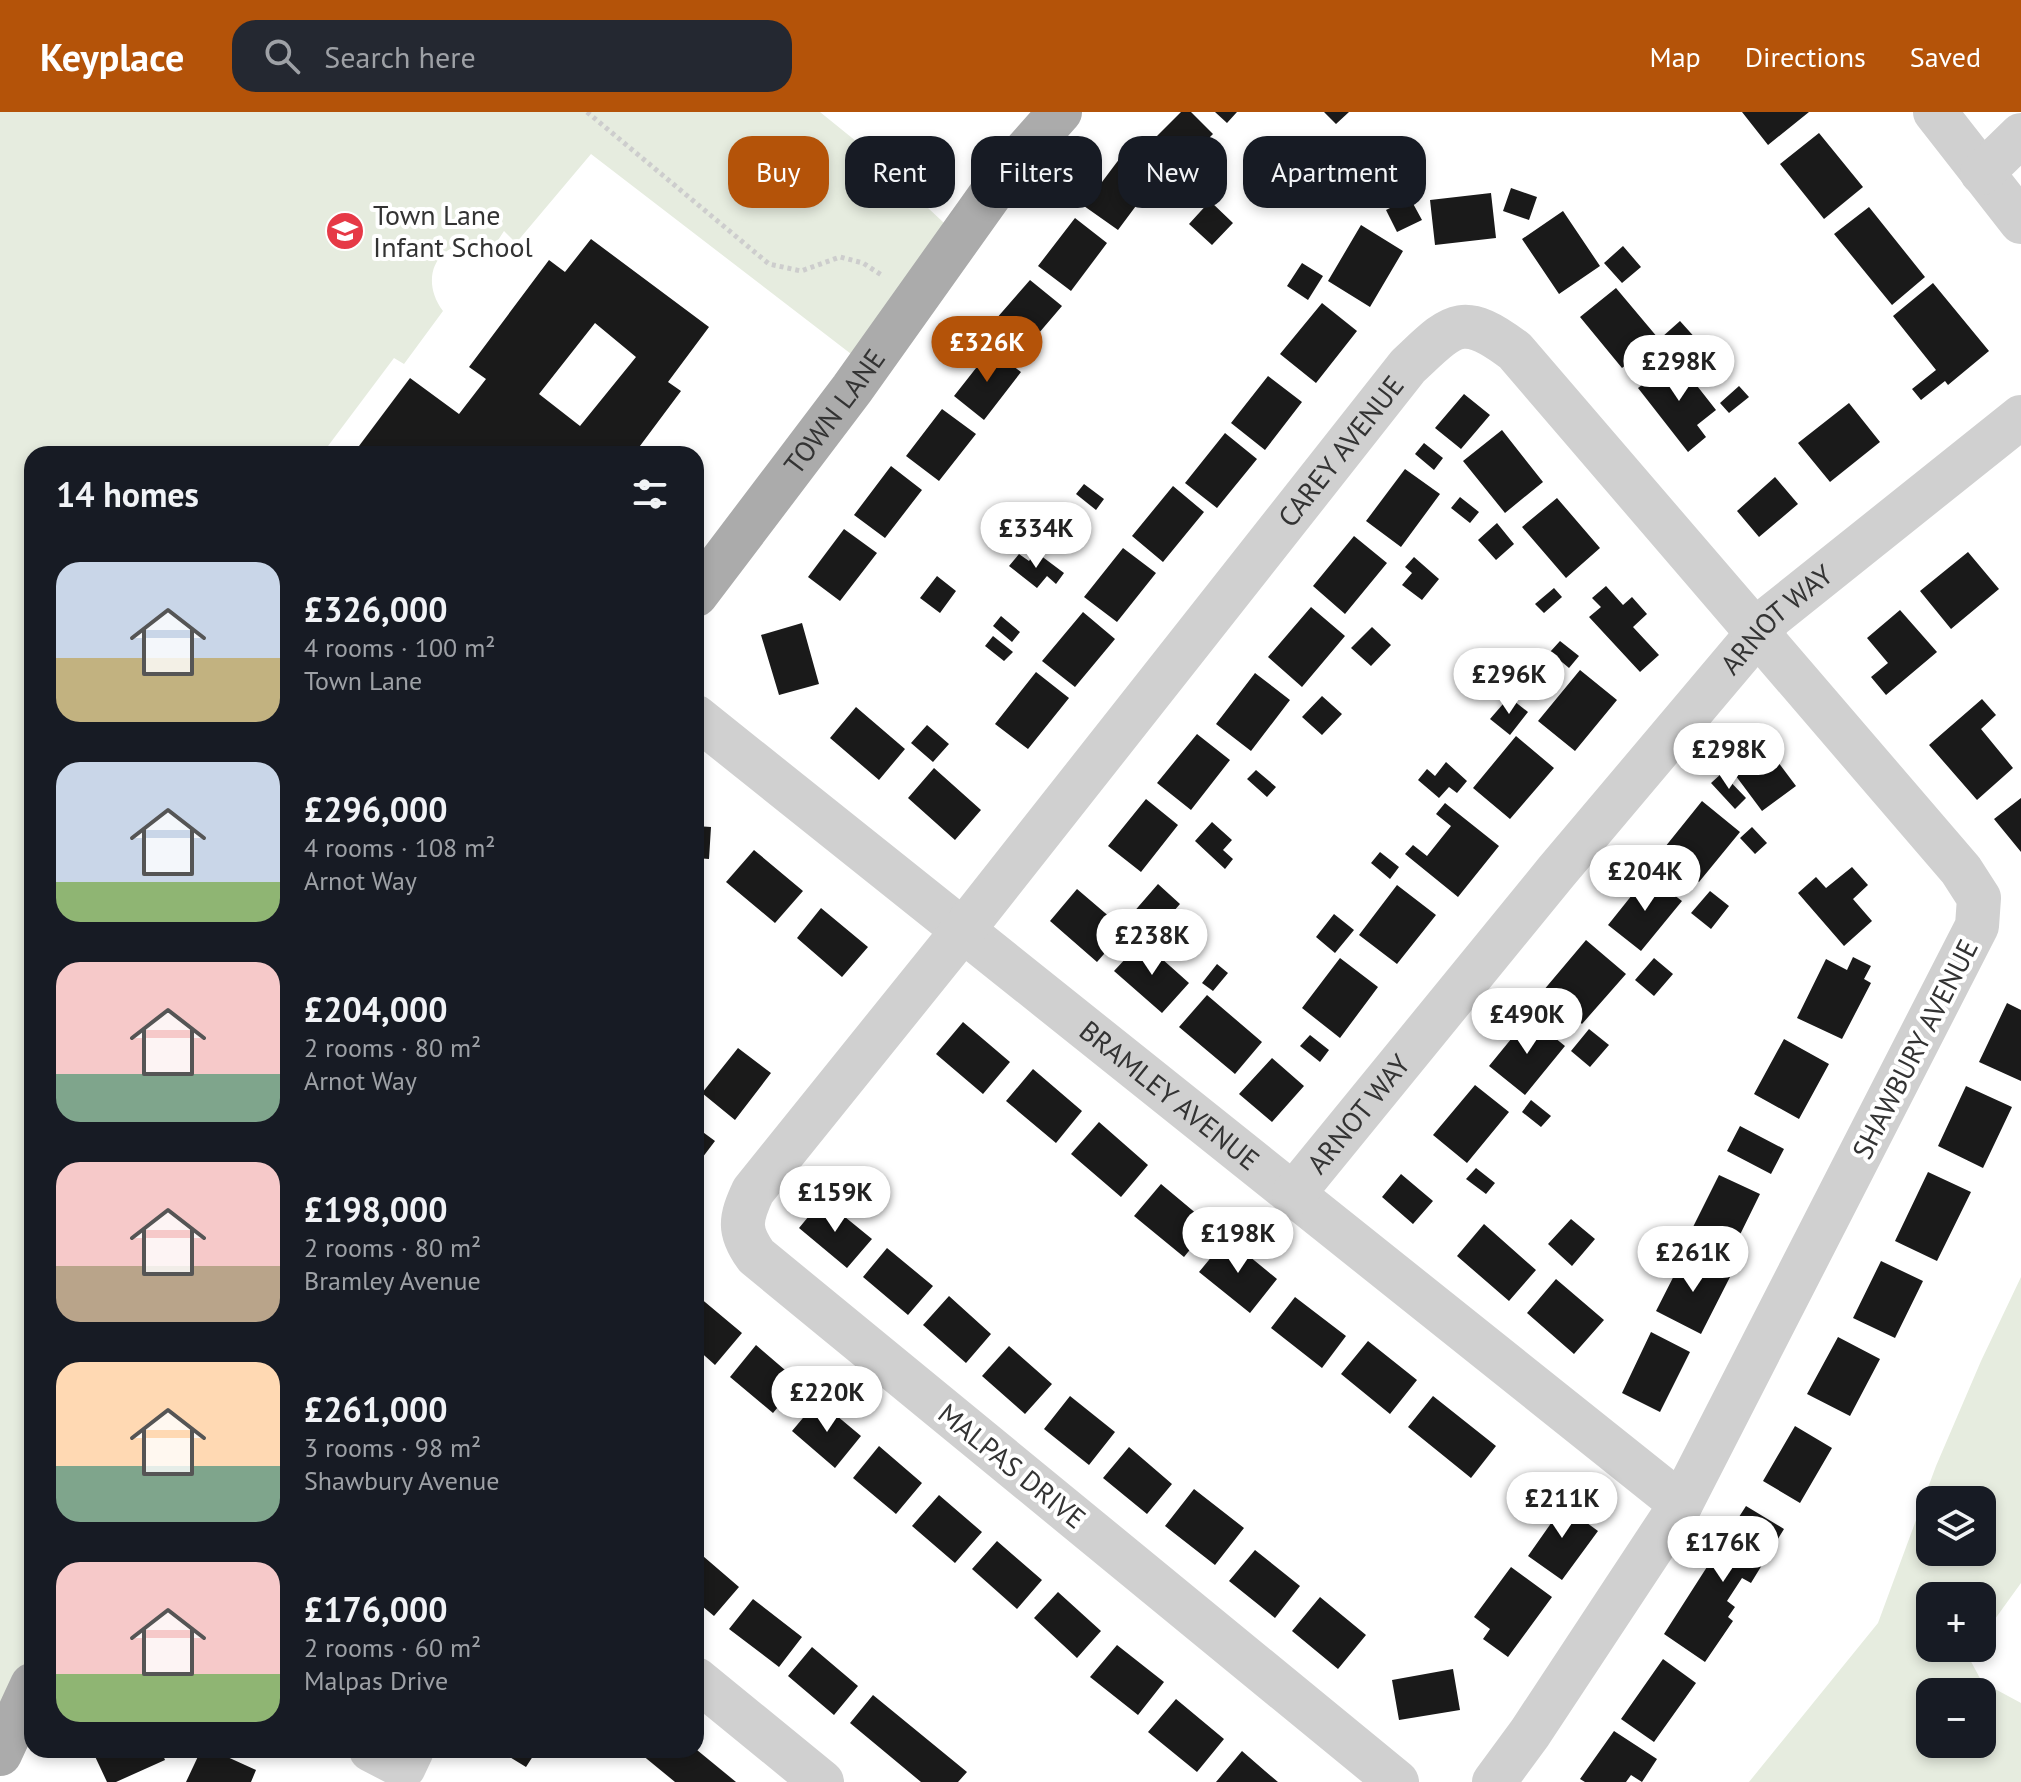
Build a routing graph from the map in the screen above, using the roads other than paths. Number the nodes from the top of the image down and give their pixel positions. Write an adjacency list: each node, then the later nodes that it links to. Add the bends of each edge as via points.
1 (1060, 112): 7 (main road, TOWN LANE, via 1005,174)
2 (1935, 112): 4 (street)
3 (2021, 135): 4 (street)
4 (1982, 173): 5 (street)
5 (2021, 222)
6 (2021, 417): 8 (street, ARNOT WAY, via 1772,616)
7 (704, 584)
8 (1758, 633): 10 (street, CAREY AVENUE, via 1515,351 1476,327 1454,328 1408,366); 11 (street, ARNOT WAY); 12 (street, SHAWBURY AVENUE, via 1961,870 1979,898 1977,926)
9 (704, 723): 10 (street, BRAMLEY AVENUE)
10 (964, 929): 11 (street, BRAMLEY AVENUE); 17 (street, MALPAS DRIVE, via 753,1191 742,1214 744,1239 756,1256)
11 (1294, 1193): 12 (street, BRAMLEY AVENUE)
12 (1681, 1504): 18 (street)
13 (704, 1686): 16 (street)
14 (24, 1702): 15 (main road)
15 (0, 1754)
16 (822, 1782)
17 (1397, 1782)
18 (1494, 1782)

